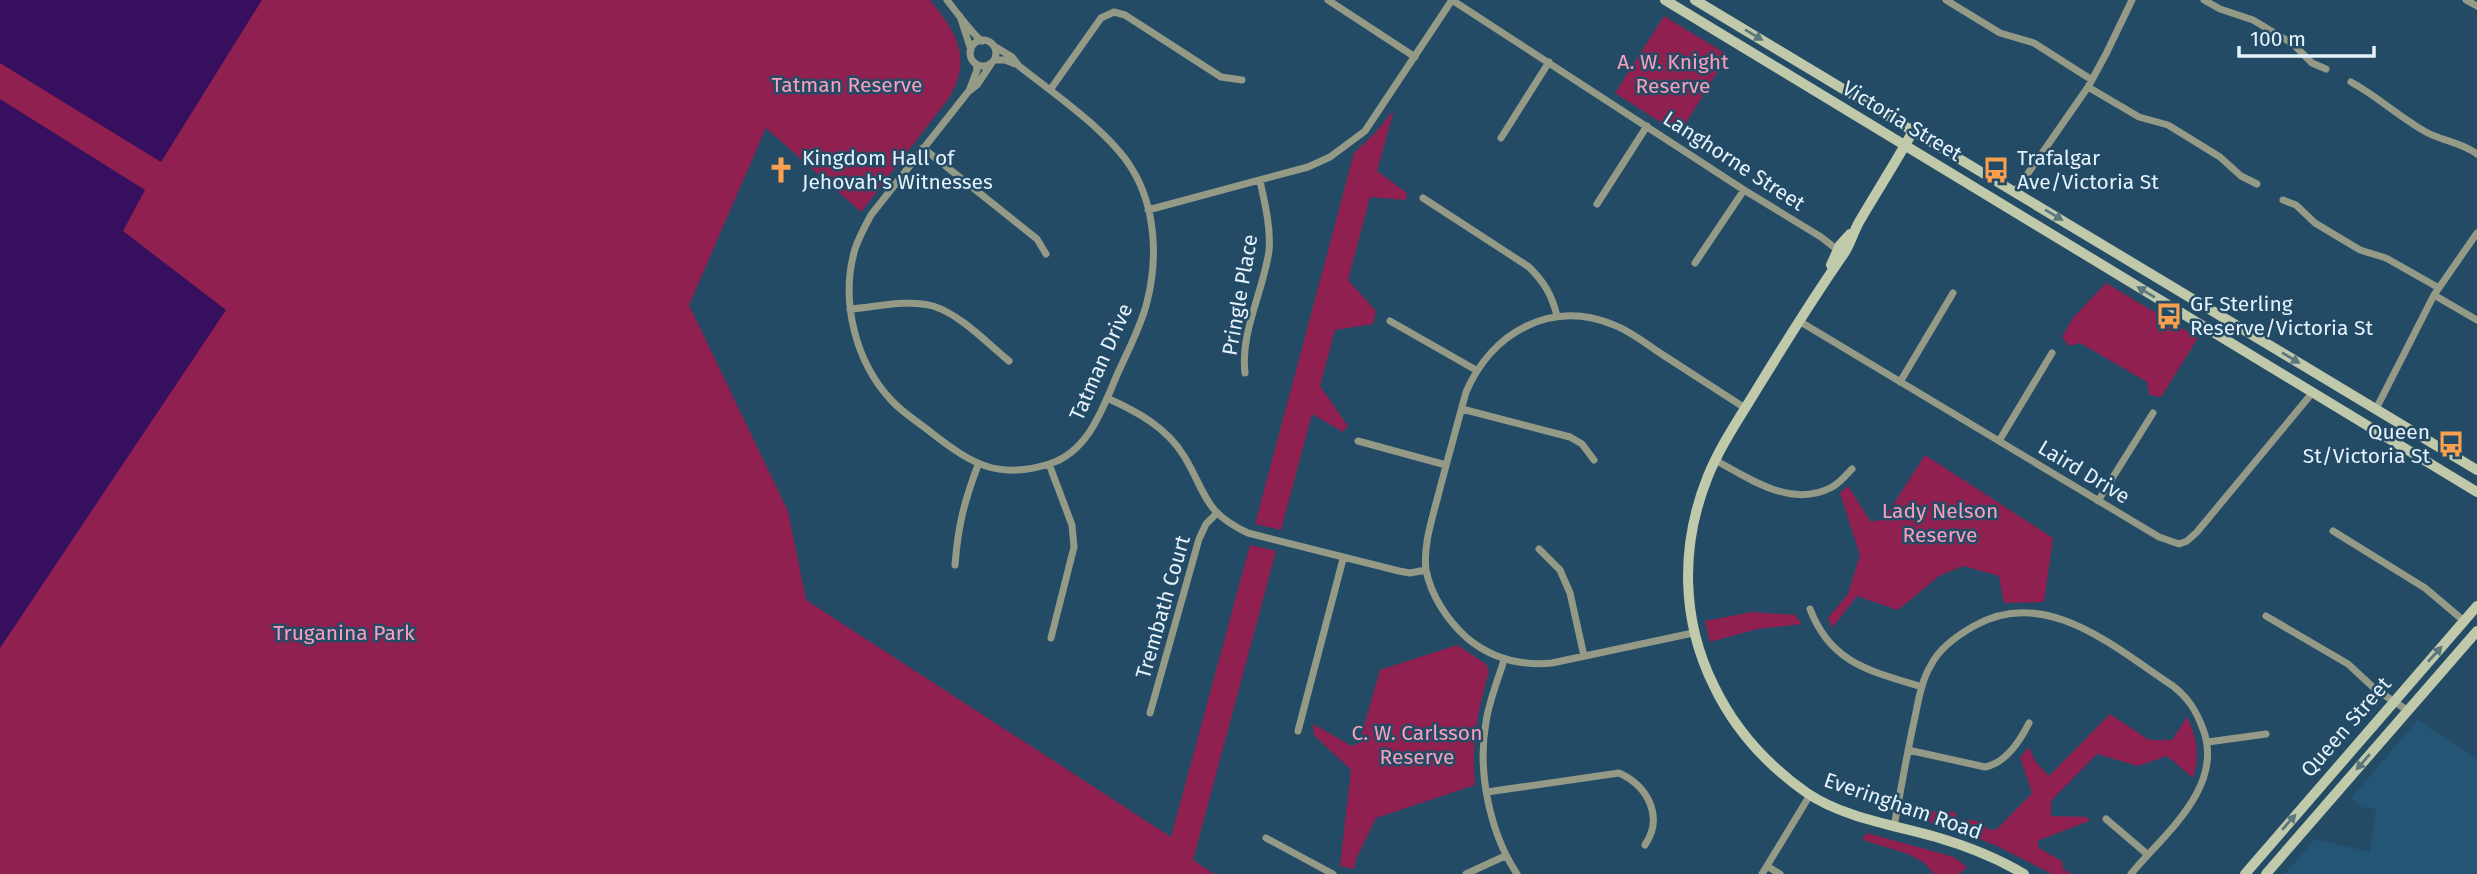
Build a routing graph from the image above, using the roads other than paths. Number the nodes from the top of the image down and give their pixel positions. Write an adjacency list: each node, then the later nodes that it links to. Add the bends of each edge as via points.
1 (947, 0): 11 (street)
2 (1328, 0): 15 (street)
3 (1452, 0): 15 (street); 17 (street, Langhorne Street)
4 (1665, 0): 29 (street, Victoria Street)
5 (1695, 0): 27 (street, Victoria Street, one-way to 27)
6 (1946, 0): 23 (street, via 2000,33 2034,43)
7 (2132, 0): 23 (street)
8 (2204, 0): 20 (street, via 2253,20)
9 (2466, 0): 10 (street)
10 (2477, 6)
11 (960, 15): 12 (street); 14 (street)
12 (982, 41): 13 (street); 14 (street)
13 (994, 46): 16 (street); 19 (street, Tatman Drive)
14 (971, 50): 18 (street)
15 (1415, 57): 32 (street, via 1365,131 1351,143 1308,167)
16 (993, 62): 18 (street); 19 (street, Tatman Drive, via 1005,60); 25 (street, Tatman Drive)
17 (1549, 62): 26 (street, Langhorne Street); 28 (street)
18 (976, 64): 25 (street, Tatman Drive)
19 (1019, 66): 24 (street, Tatman Drive)
20 (2326, 69)
21 (1242, 80): 24 (street, via 1221,77 1114,12 1101,18)
22 (2351, 82): 31 (street, via 2428,133)
23 (2090, 83): 33 (street, via 2139,117 2168,125); 35 (street)
24 (1050, 90): 40 (street, Tatman Drive, via 1105,137 1132,169)
25 (968, 92): 30 (street, Tatman Drive)
26 (1647, 126): 34 (street, Langhorne Street); 38 (street)
27 (1913, 131): 29 (street, Everingham Road); 35 (street, Victoria Street)
28 (1501, 138)
29 (1905, 145): 39 (street, Victoria Street); 42 (street, Everingham Road)
30 (923, 148): 43 (street, via 1037,239); 47 (street, Tatman Drive, via 860,236 850,268)
31 (2477, 154)
32 (1260, 181): 40 (street); 55 (street, Pringle Place, via 1269,249 1243,356)
33 (2257, 184)
34 (1744, 190): 42 (street, Langhorne Street); 44 (street)
35 (2014, 192): 39 (street); 61 (street, Victoria Street, one-way to 61)
36 (1423, 198): 48 (street, via 1529,267 1553,299)
37 (2283, 200): 45 (street, via 2360,250 2386,257)
38 (1597, 204)
39 (2005, 207): 57 (street, Victoria Street, one-way to 39)
40 (1149, 210): 58 (street, Tatman Drive, via 1154,268 1147,305)
41 (2477, 233): 45 (street)
42 (1841, 249): 51 (street, Everingham Road)
43 (1046, 254)
44 (1695, 262)
45 (2437, 291): 49 (street); 61 (street)
46 (1953, 293): 56 (street)
47 (850, 309): 53 (street, via 933,306); 69 (street, Tatman Drive, via 864,361 877,384 893,403)
48 (1557, 316): 54 (street, via 1511,334); 59 (street, via 1616,325)
49 (2477, 320)
50 (1390, 321): 54 (street)
51 (1799, 321): 56 (street, Laird Drive); 59 (street, Everingham Road)
52 (2052, 353): 65 (street)
53 (1009, 361)
54 (1476, 370): 60 (street)
55 (1245, 373)
56 (1900, 382): 65 (street, Laird Drive)
57 (2313, 392): 63 (street, Victoria Street); 74 (street, Laird Drive, via 2187,541 2169,542)
58 (1107, 398): 68 (street, Tatman Drive, via 1095,426 1067,456); 75 (street, via 1149,419 1174,442)
59 (1745, 408): 67 (street, Everingham Road)
60 (1462, 409): 66 (street, via 1570,438 1582,444); 70 (street)
61 (2375, 409): 63 (street); 72 (street, Victoria Street)
62 (2153, 412): 74 (street)
63 (2366, 424): 73 (street, Victoria Street)
64 (1358, 441): 70 (street)
65 (1999, 441): 74 (street, Laird Drive)
66 (1594, 460)
67 (1715, 460): 71 (street, via 1790,495 1815,495 1835,486); 86 (street, Everingham Road, via 1693,521 1688,553)
68 (1049, 464): 69 (street, Tatman Drive, via 1016,471); 87 (street, via 1072,525 1074,547)
69 (978, 465): 79 (street, via 960,517)
70 (1446, 465): 80 (street, via 1430,528)
71 (1852, 469)
72 (2477, 470)
73 (2477, 492)
74 (2098, 501)
75 (1216, 514): 78 (street, via 1248,533); 93 (street, Trembath Court, via 1199,540)
76 (2333, 531): 84 (street, via 2425,588)
77 (1539, 549): 88 (street, via 1560,570 1570,593)
78 (1343, 559): 80 (street, via 1410,573); 95 (street)
79 (955, 565)
80 (1426, 570): 89 (street, via 1436,600 1456,628)
81 (2477, 606): 84 (street, Queen Street)
82 (1810, 609): 90 (street, via 1825,639 1842,656 1863,668)
83 (2266, 616): 91 (street, via 2348,664)
84 (2464, 621): 91 (street, Queen Street, one-way to 84)
85 (2477, 631): 92 (street, Queen Street)
86 (1693, 633): 88 (street); 100 (street, Everingham Road, via 1722,704 1753,748)
87 (1051, 638)
88 (1584, 656): 89 (street, via 1539,664)
89 (1504, 660): 99 (street, via 1486,723)
90 (1922, 687): 97 (street, via 1931,664 1959,634 2010,613 2060,617 2085,628 2186,696); 98 (street)
91 (2392, 702): 92 (street); 115 (street, Queen Street, one-way to 91)
92 (2407, 710): 116 (street, Queen Street, one-way to 116)
93 (1150, 713)
94 (2029, 723): 98 (street, via 2020,741 1996,765 1985,767)
95 (1298, 731)
96 (2266, 734): 97 (street)
97 (2208, 742): 105 (street, via 2201,787 2191,805)
98 (1908, 750): 102 (street)
99 (1487, 792): 104 (street, via 1619,773 1636,785 1654,811 1653,829); 106 (street)
100 (1810, 795): 102 (street, Everingham Road); 107 (street)
101 (2106, 819): 105 (street)
102 (1894, 827): 113 (street, Everingham Road, via 1979,852)
103 (1266, 838): 108 (street)
104 (1645, 845)
105 (2147, 854): 114 (street)
106 (1505, 856): 109 (street); 110 (street)
107 (1767, 866): 111 (street); 112 (street)
108 (1333, 874)
109 (1466, 874)
110 (1517, 874)
111 (1762, 874)
112 (1780, 874)
113 (2024, 874)
114 (2131, 874)
115 (2245, 874)
116 (2266, 874)

